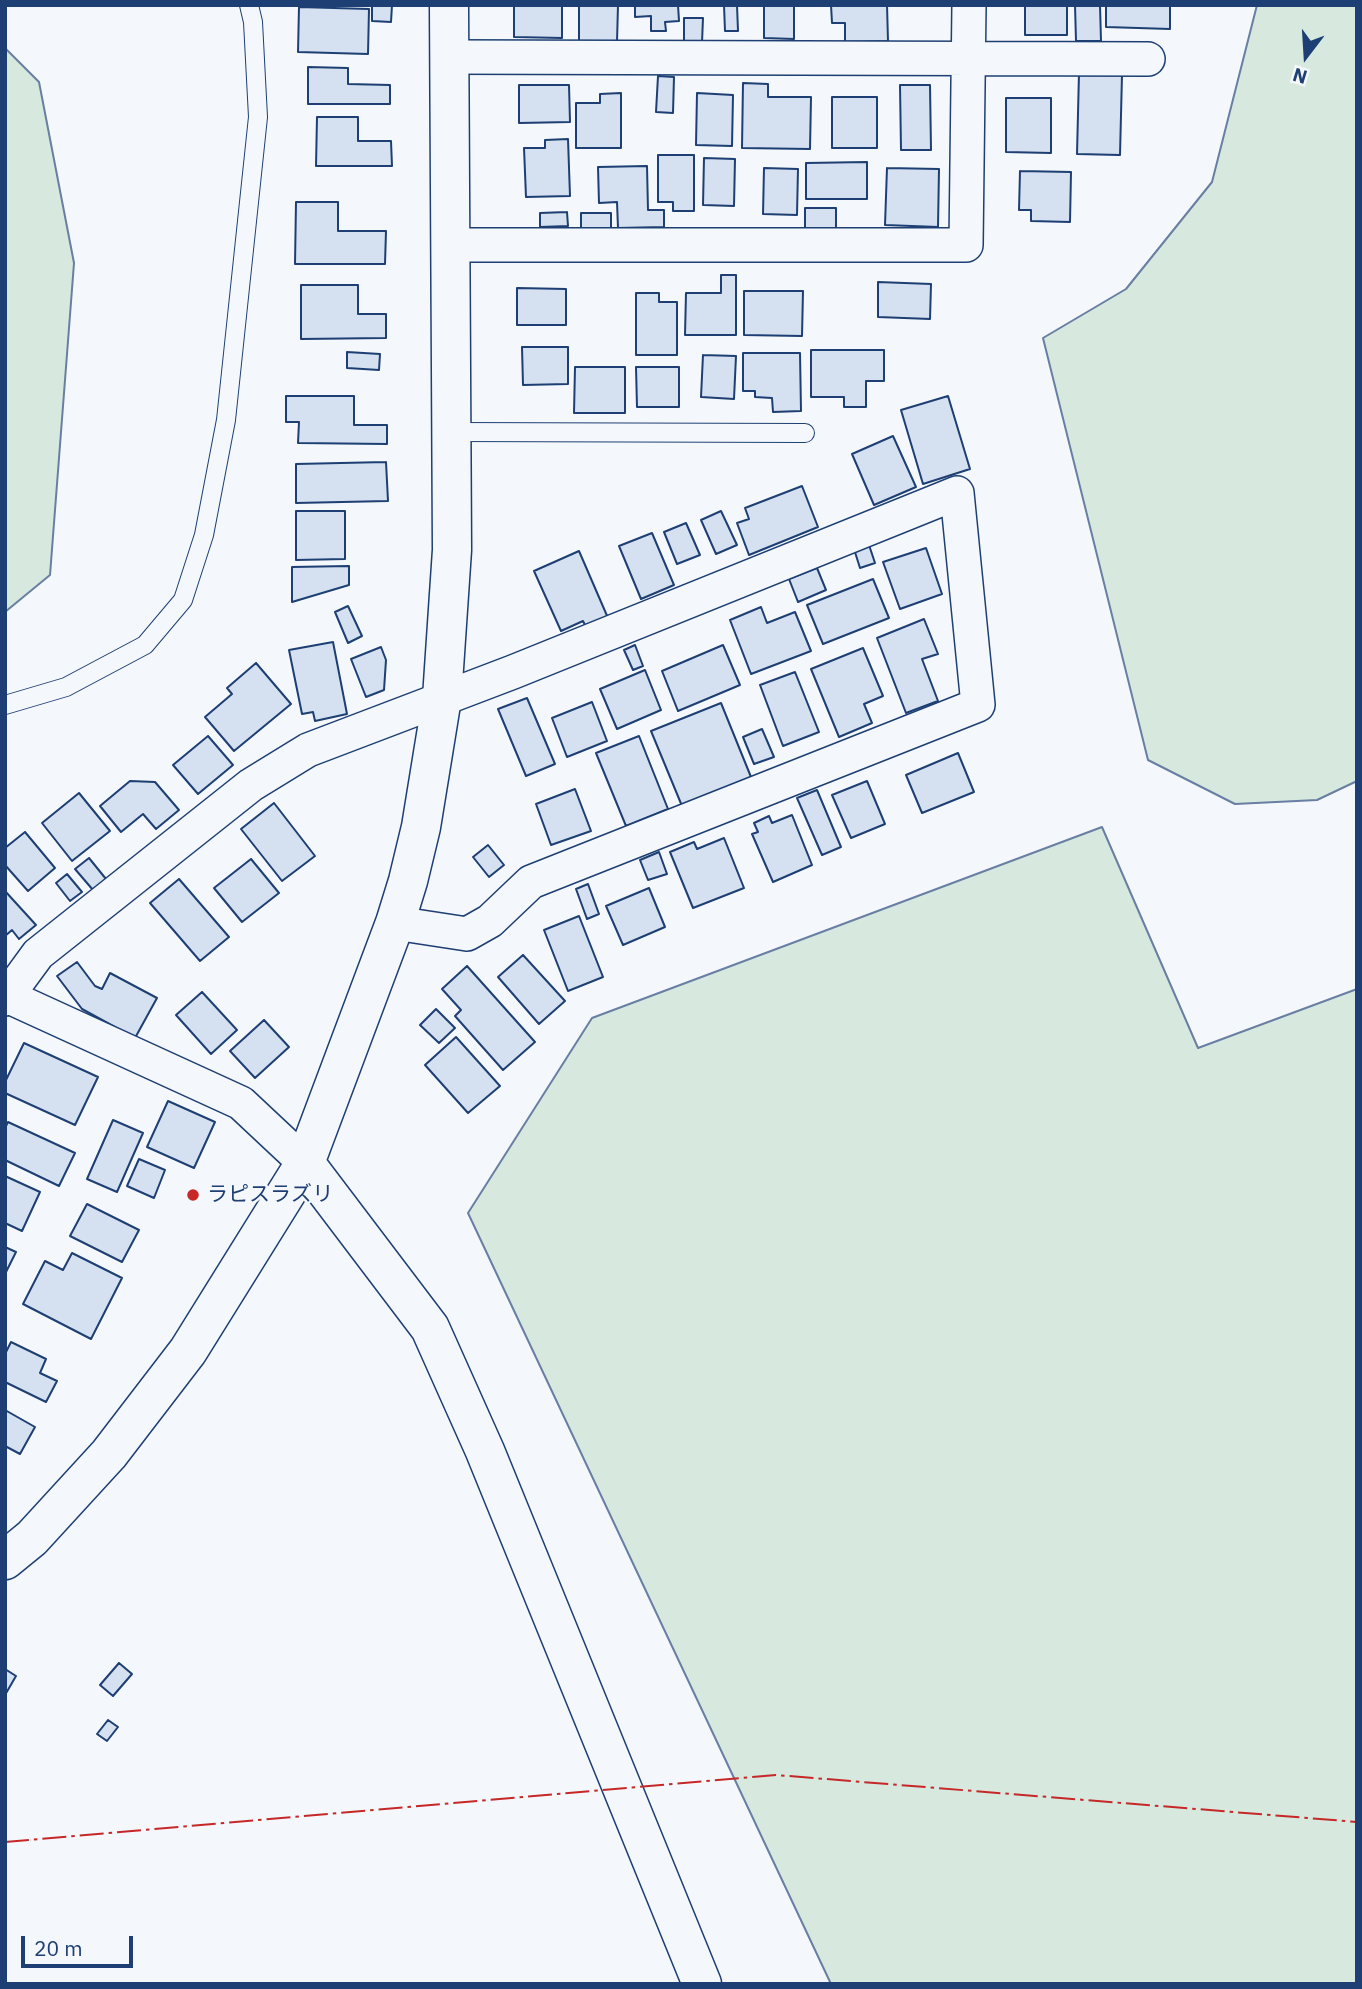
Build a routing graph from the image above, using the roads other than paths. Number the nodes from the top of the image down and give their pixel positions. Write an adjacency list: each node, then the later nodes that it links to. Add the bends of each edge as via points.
1 (249, 5): 11 (lane, via 258,117 226,420 204,535 183,600 145,645 66,687)
2 (449, 5): 4 (street)
3 (969, 5): 5 (street)
4 (449, 57): 5 (street); 7 (street)
5 (968, 57): 6 (street); 7 (street, via 966,245)
6 (1148, 59)
7 (450, 245): 8 (street)
8 (451, 432): 9 (lane); 10 (street, via 452,550)
9 (805, 433)
10 (442, 698): 12 (street, via 421,827); 12 (street, via 957,493 978,705 531,882 490,921 467,934); 13 (street, via 308,750 251,785 38,954)
11 (5, 705)
12 (395, 923): 14 (street)
13 (6, 997): 14 (street, via 241,1103)
14 (305, 1163): 15 (street, via 188,1351 109,1454 32,1538); 16 (street, via 430,1328 485,1451)
15 (5, 1560)
16 (702, 1984)

